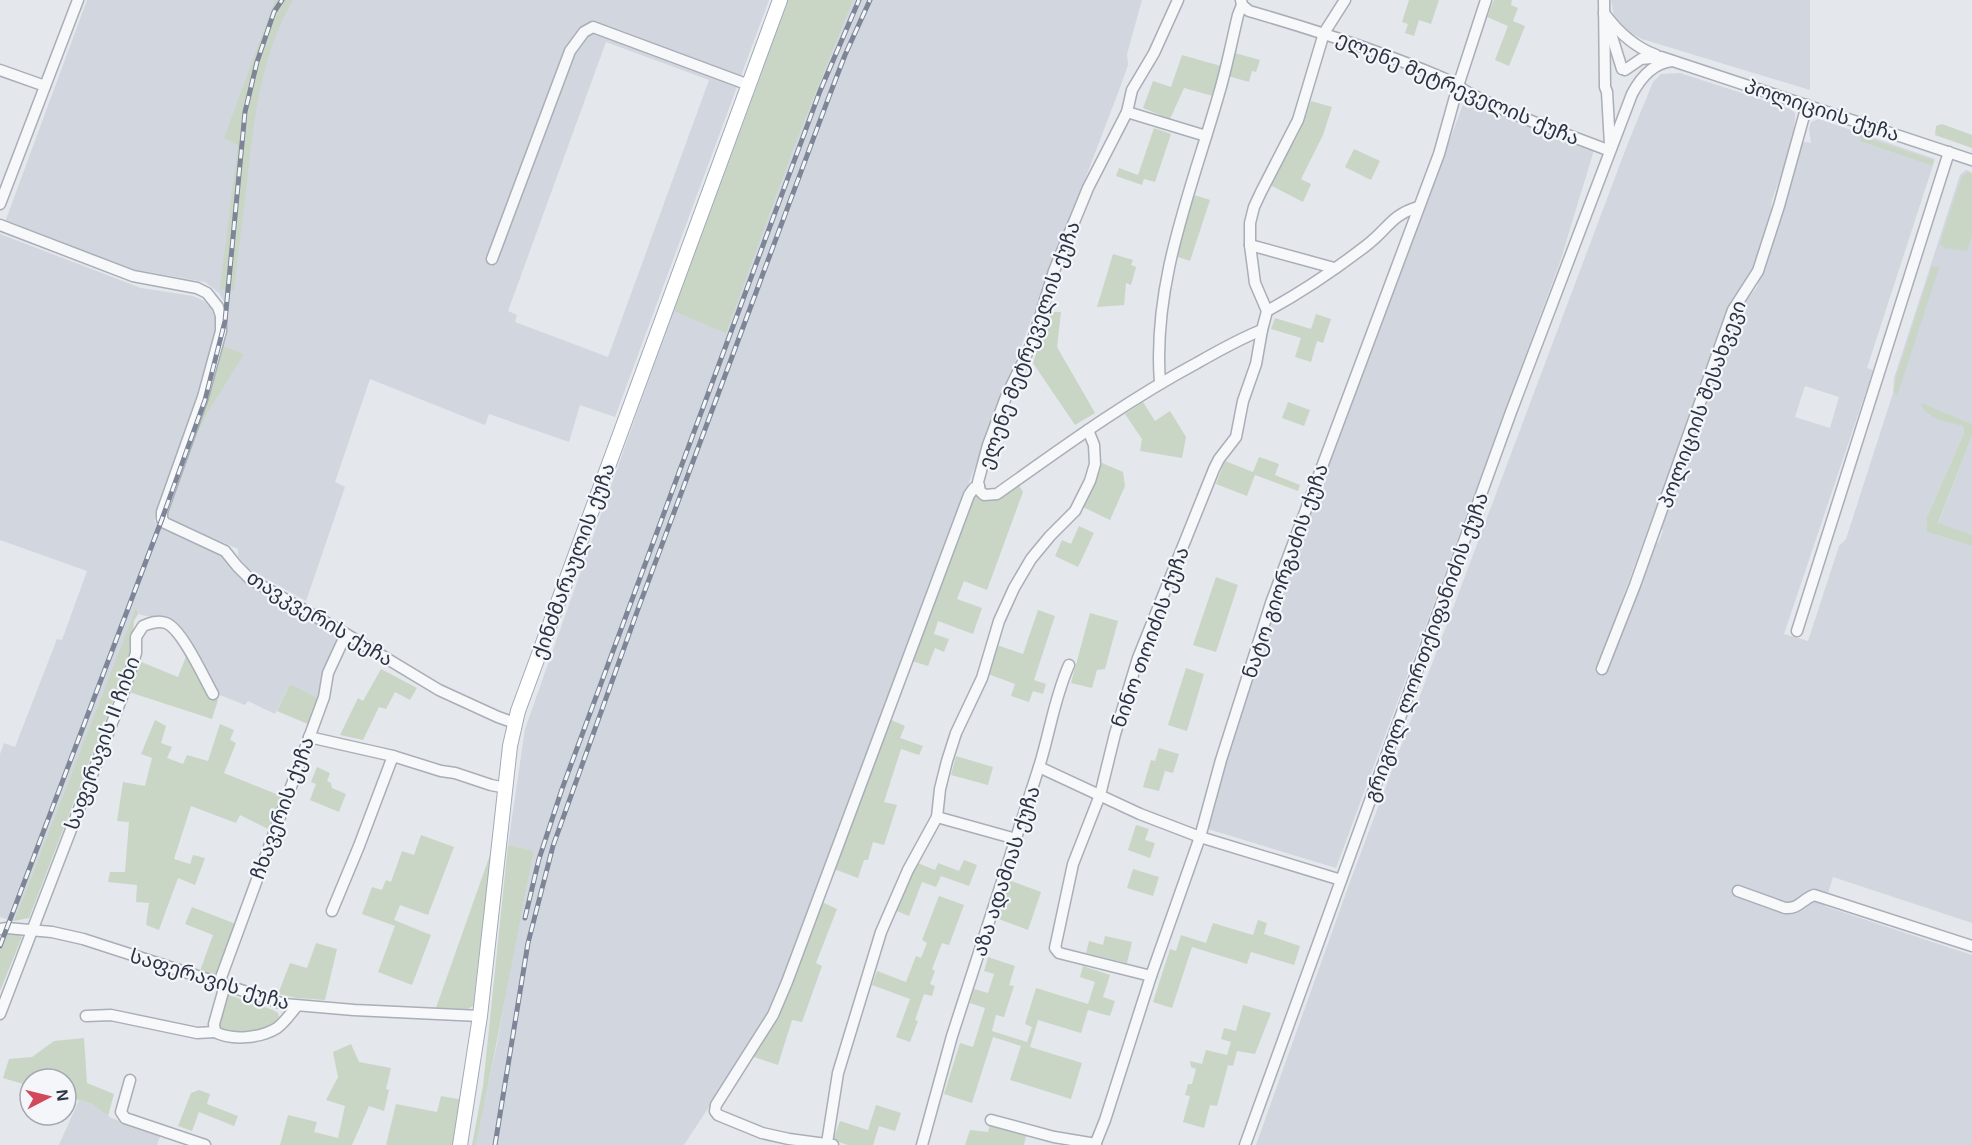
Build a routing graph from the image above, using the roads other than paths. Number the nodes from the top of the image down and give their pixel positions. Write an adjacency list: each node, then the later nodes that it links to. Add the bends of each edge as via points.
1 (78, 0): 15 (street)
2 (780, 0): 14 (main road, ქინძმარაულის ქუჩა)
3 (1179, 0): 20 (street, ელენე მეტრეველის ქუჩა, via 1132,90)
4 (1345, 0): 9 (street)
5 (1486, 0): 16 (street, ნატო გიორგაძის ქუჩა)
6 (1604, 0): 8 (street)
7 (1242, 2): 9 (street, ელენე მეტრეველის ქუჩა, via 1249,11); 21 (street)
8 (1604, 12): 10 (street, პოლიციის ქუჩა, via 1635,45); 12 (street); 13 (street)
9 (1324, 33): 16 (street, ელენე მეტრეველის ქუჩა); 28 (street, via 1298,120 1254,207)
10 (1667, 59): 12 (street, via 1641,59); 17 (street, via 1654,67); 19 (street, პოლიციის ქუჩა)
11 (0, 70): 15 (street)
12 (1623, 70): 13 (street, via 1612,72); 17 (street, via 1633,77)
13 (1606, 80): 18 (street)
14 (748, 85): 29 (street, via 593,27 584,32 570,51); 41 (main road, ქინძმარაულის ქუჩა)
15 (45, 86): 25 (street)
16 (1458, 86): 22 (street, ელენე მეტრეველის ქუჩა, via 1469,94); 26 (street, ნატო გიორგაძის ქუჩა, via 1439,154)
17 (1633, 91): 18 (street, via 1619,99); 22 (street, გრიგოლ ლორთქიფანიძის ქუჩა)
18 (1607, 92): 22 (street, გრიგოლ ლორთქიფანიძის ქუჩა)
19 (1807, 105): 23 (street, პოლიციის ქუჩა); 39 (street, პოლიციის შესახვევი, via 1758,271 1733,310)
20 (1127, 112): 21 (street); 35 (street, ელენე მეტრეველის ქუჩა, via 1088,188 1054,271 1032,343 988,446)
21 (1206, 136): 33 (street, via 1170,256 1158,338)
22 (1610, 151): 50 (street, გრიგოლ ლორთქიფანიძის ქუჩა)
23 (1949, 152): 24 (street, პოლიციის ქუჩა); 36 (street)
24 (1972, 160)
25 (0, 204)
26 (1418, 207): 30 (street, via 1391,221 1369,244); 48 (street, ნატო გიორგაძის ქუჩა, via 1271,603)
27 (0, 225): 37 (street, თავკვერის ქუჩა, via 134,276 197,288 213,300 221,316 221,331 162,519 225,551 250,579)
28 (1250, 245): 30 (street); 31 (street, via 1255,283)
29 (492, 260)
30 (1334, 268): 31 (street, via 1298,295)
31 (1267, 311): 32 (street, ნინო თოიძის ქუჩა)
32 (1263, 330): 33 (street); 46 (street, ნინო თოიძის ქუჩა, via 1236,437 1214,469 1138,658)
33 (1160, 383): 34 (street)
34 (1088, 429): 35 (street, ელენე მეტრეველის ქუჩა, via 997,494 984,495); 47 (street, via 1095,464 1090,481 1075,511 1031,559 1014,588 999,621 982,678 956,734 940,789)
35 (979, 486): 65 (street, via 969,495 788,982 716,1106 718,1115 762,1133)
36 (1797, 632)
37 (346, 633): 41 (street, თავკვერის ქუჩა, via 439,690); 42 (street, ჩხავერის ქუჩა, via 328,673)
38 (1069, 665): 44 (street, via 1059,688)
39 (1602, 669)
40 (213, 694): 54 (street, საფერავის II ჩიხი, via 173,627 160,622 143,626 136,637 136,653 122,697)
41 (515, 723): 45 (main road, ქინძმარაულის ქუჩა)
42 (309, 737): 43 (street); 57 (street, ჩხავერის ქუჩა)
43 (393, 756): 45 (street); 52 (street)
44 (1040, 767): 46 (street, აზა ადამიას ქუჩა); 49 (street, აზა ადამიას ქუჩა)
45 (506, 788): 61 (main road, ქინძმარაულის ქუჩა)
46 (1100, 795): 48 (street, აზა ადამიას ქუჩა); 56 (street, ნინო თოიძის ქუჩა, via 1073,864 1055,948)
47 (937, 817): 49 (street); 65 (street, via 880,932 838,1073)
48 (1200, 837): 50 (street, აზა ადამიას ქუჩა); 56 (street, ნატო გიორგაძის ქუჩა)
49 (1016, 839): 69 (street, აზა ადამიას ქუჩა, via 952,1036)
50 (1341, 880): 70 (street, გრიგოლ ლორთქიფანიძის ქუჩა)
51 (1738, 891): 55 (street, via 1792,909 1814,895)
52 (332, 911)
53 (0, 929): 54 (street, საფერავის ქუჩა)
54 (33, 930): 57 (street, საფერავის ქუჩა, via 83,939); 59 (street)
55 (1972, 946)
56 (1151, 976): 66 (street, ნატო გიორგაძის ქუჩა)
57 (222, 984): 58 (street, საფერავის ქუჩა); 62 (street, ჩხავერის ქუჩა)
58 (297, 1006): 61 (street, საფერავის ქუჩა); 62 (street, via 273,1030 237,1039)
59 (0, 1014)
60 (86, 1016): 62 (street, via 111,1015 197,1034)
61 (480, 1016): 68 (main road, ქინძმარაულის ქუჩა)
62 (215, 1032)
63 (130, 1080): 67 (street, via 121,1112 124,1118)
64 (991, 1120): 66 (street)
65 (830, 1144)
66 (1095, 1144)
67 (205, 1145)
68 (460, 1145)
69 (922, 1145)
70 (1245, 1145)

